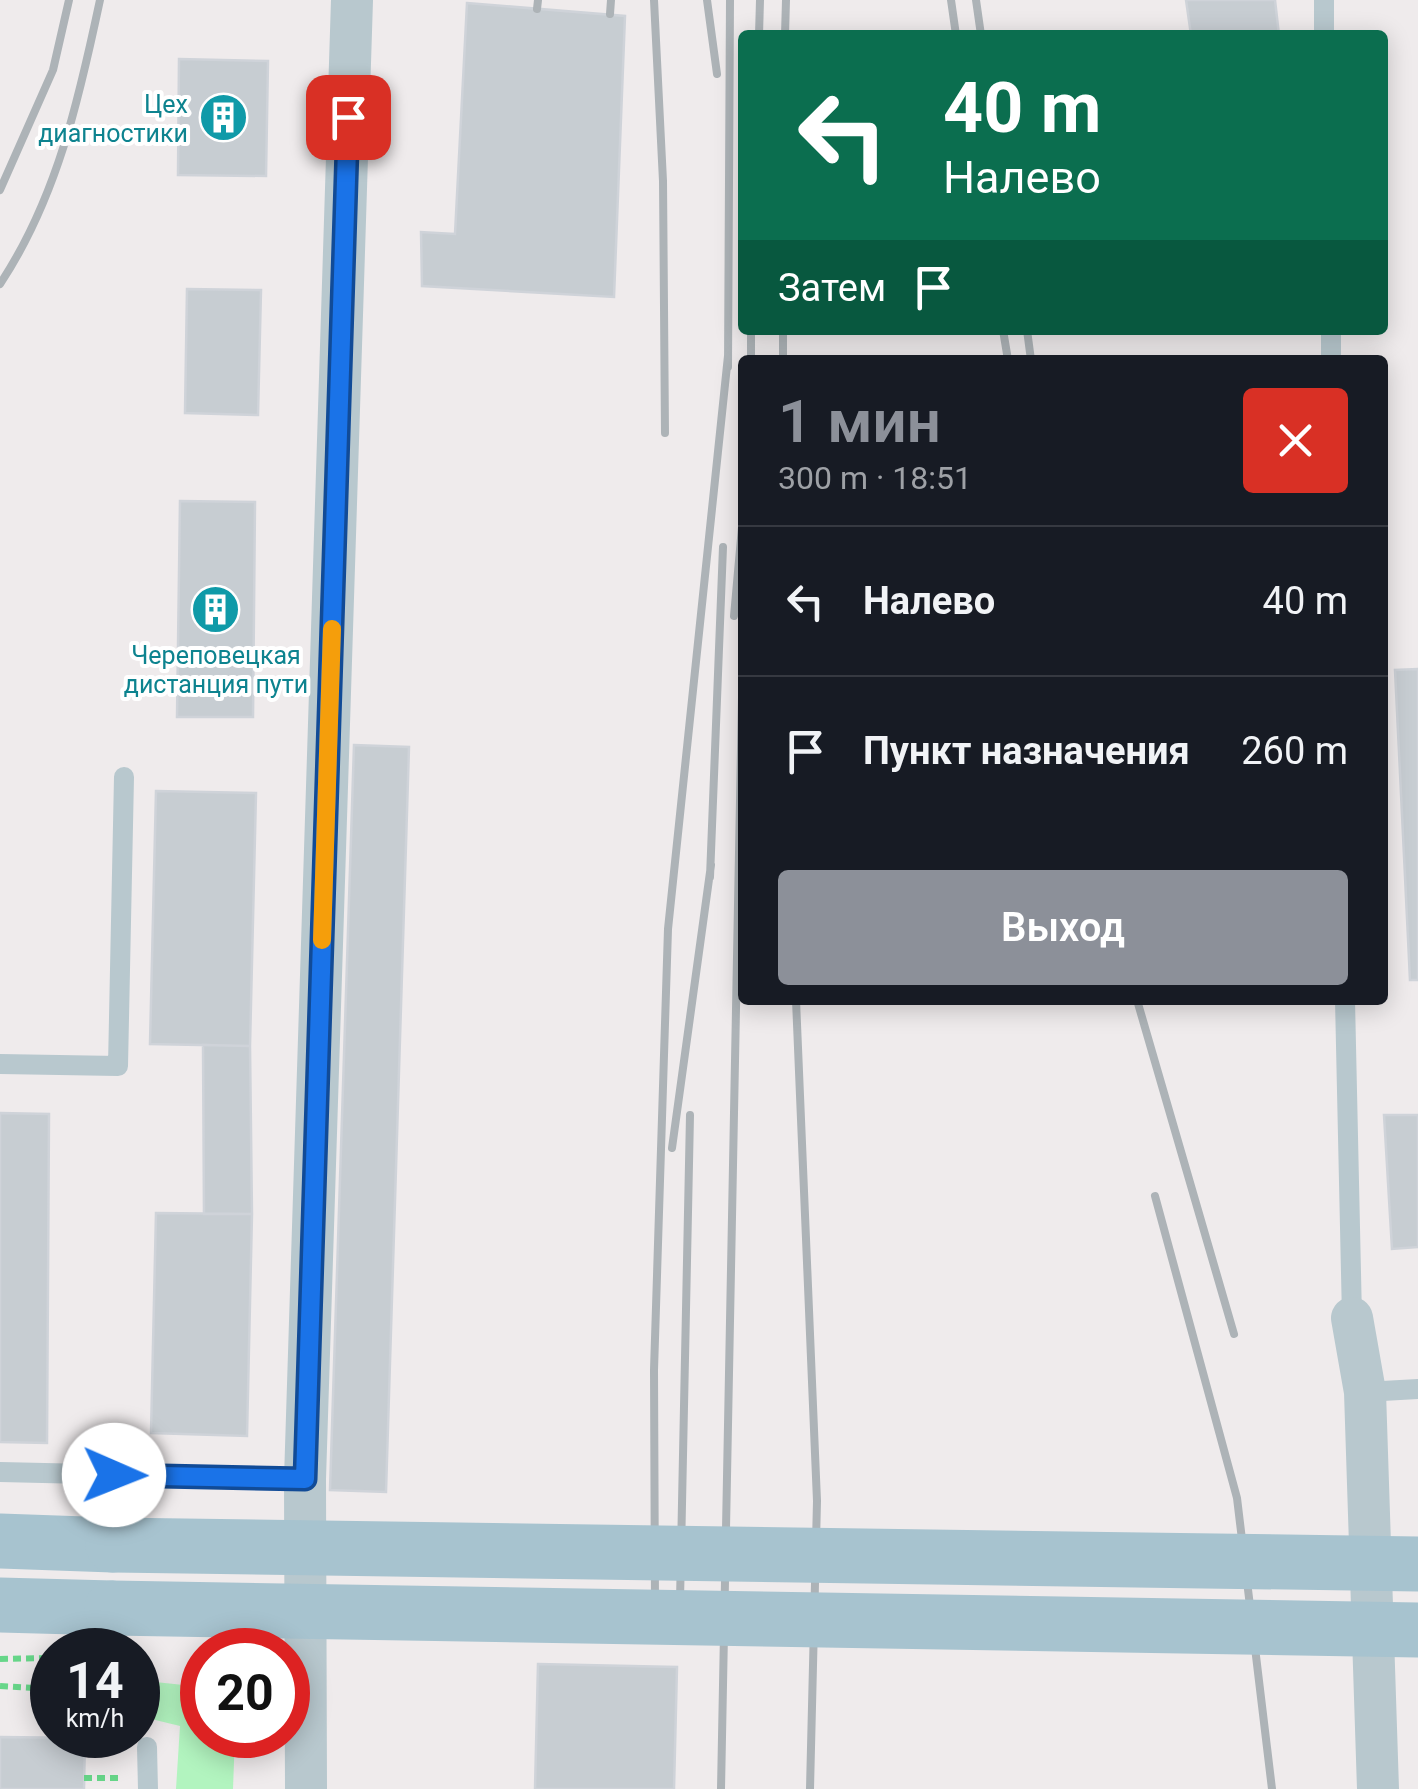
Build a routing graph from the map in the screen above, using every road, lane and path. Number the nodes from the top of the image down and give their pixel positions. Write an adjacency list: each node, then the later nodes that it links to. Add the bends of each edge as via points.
1 (352, 0): 11 (street)
2 (1324, 0): 3 (lane)
3 (1324, 30)
4 (124, 777): 6 (lane, via 118,1066)
5 (1345, 1005): 7 (lane)
6 (0, 1064)
7 (1352, 1318): 9 (street)
8 (1418, 1389): 9 (lane)
9 (1365, 1392): 24 (street)
10 (0, 1472): 11 (lane)
11 (305, 1479): 23 (street)
12 (0, 1541): 13 (main road, bridge)
13 (1418, 1564)
14 (0, 1605): 15 (main road, bridge)
15 (1418, 1630)
16 (30, 1658): 17 (path)
17 (0, 1659)
18 (0, 1686): 19 (path)
19 (30, 1687)
20 (148, 1758): 22 (lane)
21 (84, 1778): 22 (path)
22 (148, 1784)
23 (306, 1789)
24 (1378, 1789)

